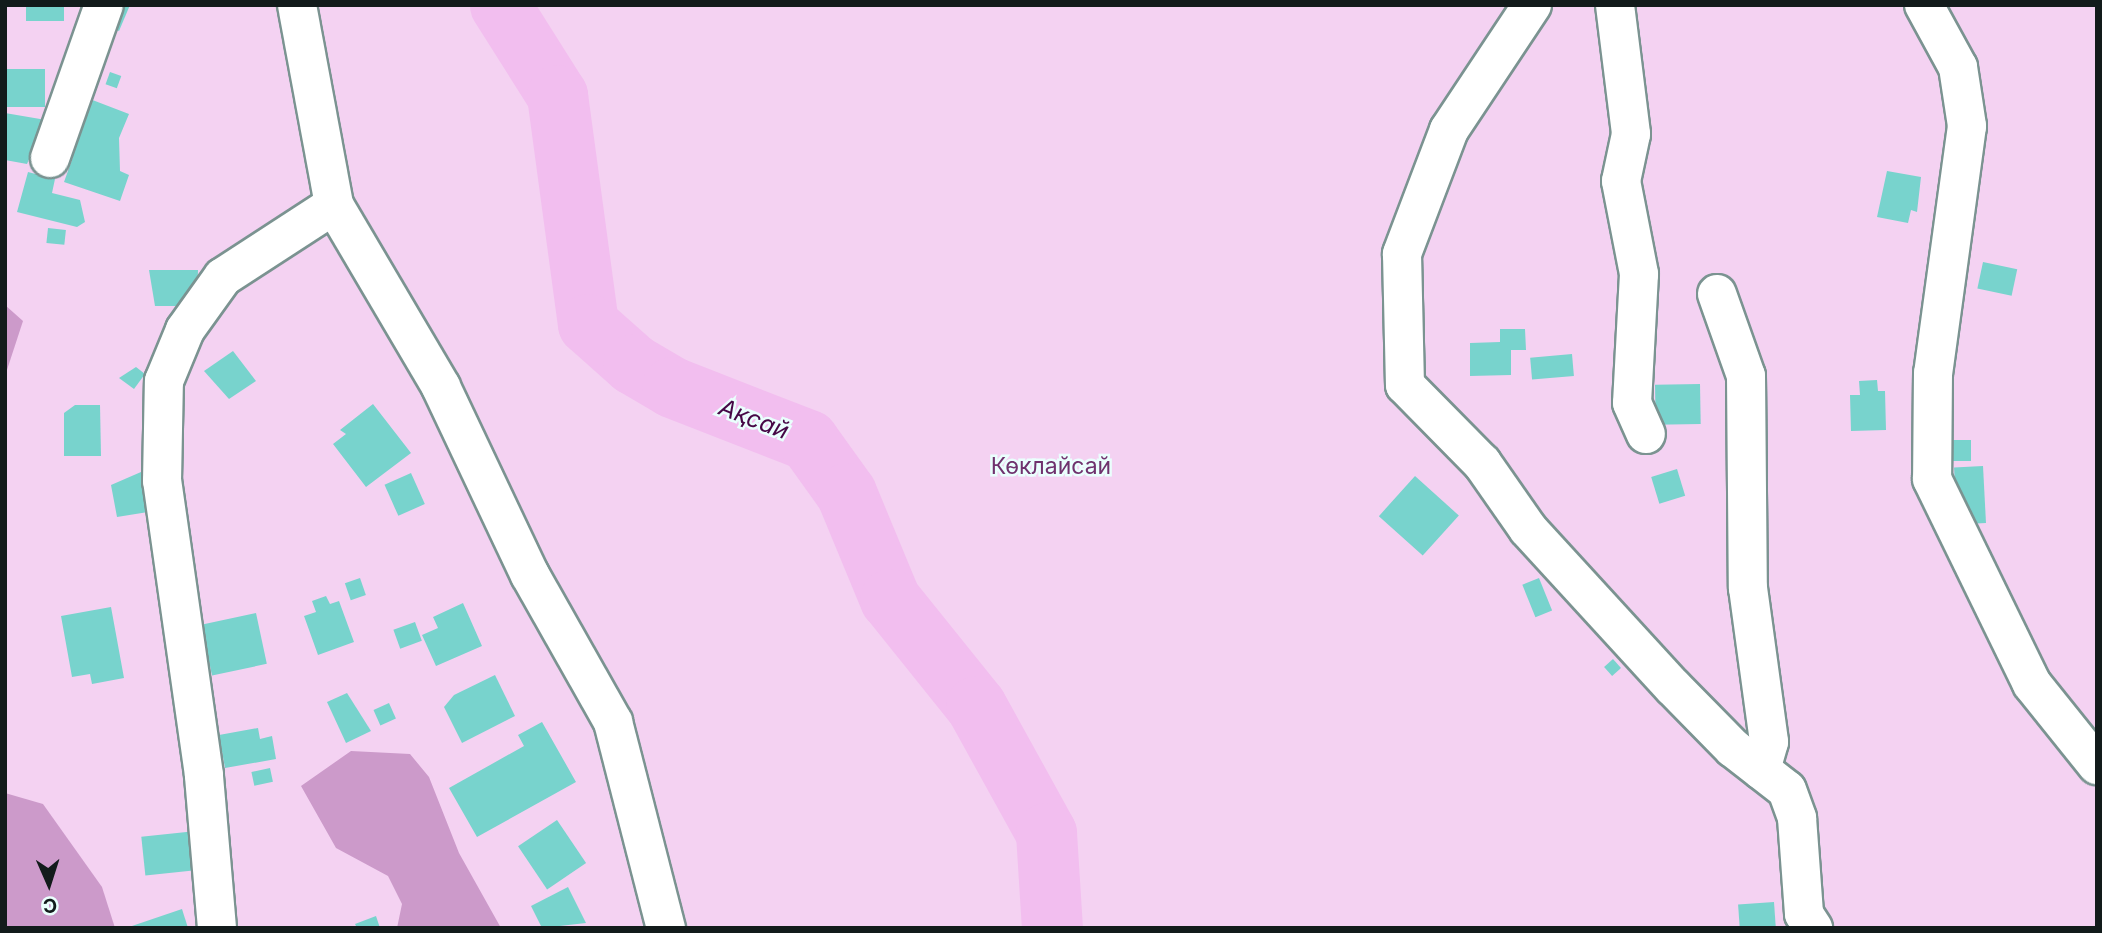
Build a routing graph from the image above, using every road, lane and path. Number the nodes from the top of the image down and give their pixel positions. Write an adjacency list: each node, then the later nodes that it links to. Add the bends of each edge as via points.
1 (104, 5): 6 (street)
2 (297, 5): 7 (street)
3 (1532, 5): 11 (street, via 1449,130 1402,254 1405,385 1482,463 1577,583)
4 (1615, 5): 9 (street, via 1631,134 1621,181 1639,274 1632,403)
5 (1924, 5): 10 (street, via 1958,67 1967,126 1933,373 1932,479 2032,684)
6 (50, 158)
7 (334, 205): 12 (street, via 223,277 185,330 164,381 162,481 204,775); 13 (street, via 441,387 530,575 613,722)
8 (1717, 294): 11 (street, via 1746,376 1748,588 1769,742)
9 (1646, 434)
10 (2097, 765)
11 (1761, 770): 14 (street, via 1787,790 1797,818 1804,914)
12 (217, 928)
13 (666, 928)
14 (1813, 928)

